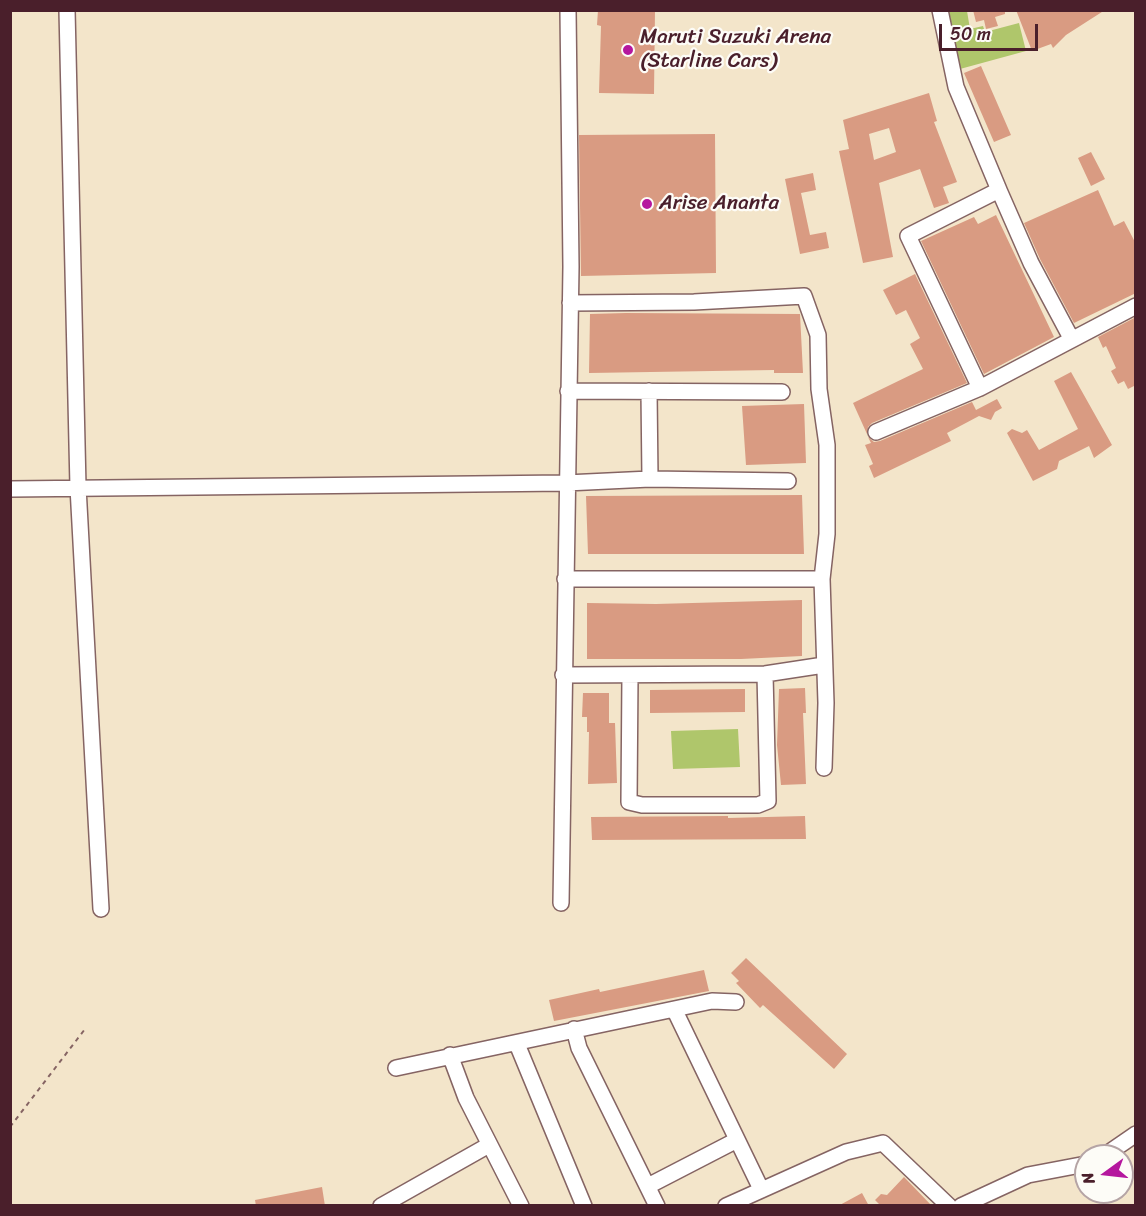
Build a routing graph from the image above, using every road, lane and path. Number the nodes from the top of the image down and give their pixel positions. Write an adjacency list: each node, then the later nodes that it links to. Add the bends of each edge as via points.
1 (67, 10): 16 (street)
2 (568, 10): 5 (street)
3 (940, 10): 4 (street, via 956,87)
4 (999, 190): 7 (street, via 1031,263); 8 (street, via 908,236)
5 (570, 303): 9 (street); 19 (street, via 804,296 818,335 819,389 827,445 827,534)
6 (1136, 306): 7 (street)
7 (1071, 338): 8 (street)
8 (980, 388): 12 (street)
9 (568, 390): 10 (street); 15 (street)
10 (649, 391): 11 (street); 13 (street)
11 (782, 392)
12 (876, 432)
13 (650, 479): 14 (street); 15 (street)
14 (788, 481)
15 (566, 483): 16 (street); 18 (street)
16 (78, 487): 17 (street); 26 (street)
17 (10, 489)
18 (565, 579): 19 (street); 22 (street)
19 (822, 579): 20 (street)
20 (824, 665): 21 (street); 24 (street)
21 (765, 674): 23 (street); 23 (street, via 768,801 758,805 642,805 629,801)
22 (563, 675): 23 (street); 25 (street)
23 (630, 675)
24 (824, 768)
25 (561, 903)
26 (101, 909)
27 (736, 1002): 28 (street, via 712,1001)
28 (675, 1011): 30 (street); 36 (street)
29 (85, 1029): 34 (path)
30 (574, 1029): 31 (street); 40 (street, via 579,1048)
31 (518, 1044): 32 (street, via 507,1042); 44 (street)
32 (450, 1055): 33 (street); 38 (street)
33 (396, 1068)
34 (10, 1127)
35 (1136, 1134): 37 (street)
36 (737, 1140): 40 (street); 41 (street)
37 (1121, 1144)
38 (489, 1145): 42 (street); 43 (street)
39 (1074, 1166): 48 (street, via 1028,1175)
40 (648, 1186): 45 (street)
41 (761, 1189): 46 (street); 47 (street, via 846,1152 883,1143)
42 (381, 1206)
43 (521, 1206)
44 (584, 1206)
45 (657, 1206)
46 (726, 1206)
47 (949, 1206)
48 (962, 1206)

